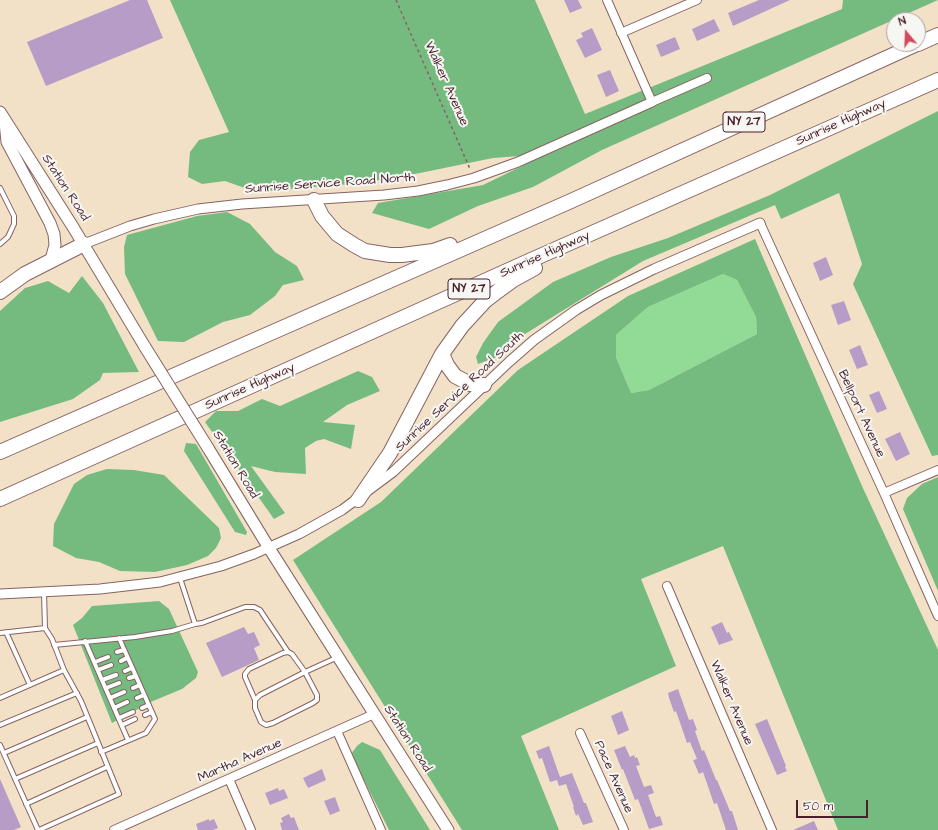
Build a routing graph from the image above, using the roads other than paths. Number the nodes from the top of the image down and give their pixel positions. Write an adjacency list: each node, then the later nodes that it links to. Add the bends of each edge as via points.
1 (607, 0): 3 (street)
2 (697, 0): 3 (street)
3 (621, 33): 9 (street)
4 (938, 35): 5 (highway, NY 27)
5 (926, 40)
6 (900, 52): 13 (highway, NY 27)
7 (706, 78): 9 (street, Sunrise Service Road North)
8 (938, 80): 14 (highway, Sunrise Highway / NY 27)
9 (652, 102): 12 (street, Sunrise Service Road North, via 518,162 474,178 418,191)
10 (2, 116): 17 (main road, Station Road); 18 (main road, via 7,142 54,234 55,245)
11 (0, 188): 16 (lane, via 14,216 14,224 8,237)
12 (314, 200): 13 (highway, via 332,229 345,240 366,250 390,256 418,254 445,247); 17 (street, Sunrise Service Road North, via 198,209 130,226)
13 (571, 201): 22 (highway, NY 27)
14 (629, 218): 20 (highway, via 566,255 529,271 498,291 474,312); 25 (highway, Sunrise Highway / NY 27)
15 (760, 223): 21 (street, Sunrise Service Road South, via 601,295 534,340); 24 (street, Bellport Avenue)
16 (0, 244)
17 (84, 244): 18 (highway); 27 (main road, Station Road, bridge)
18 (51, 260): 19 (highway)
19 (0, 292)
20 (442, 354): 21 (highway, via 455,376 470,384); 26 (highway, via 390,453)
21 (484, 385): 26 (street, Sunrise Service Road South, via 408,459)
22 (0, 452)
23 (938, 470): 24 (street)
24 (884, 494): 32 (street, Bellport Avenue)
25 (0, 499)
26 (358, 500): 27 (street, Sunrise Service Road South, via 324,521)
27 (269, 548): 28 (street, Sunrise Service Road South); 44 (main road, Station Road)
28 (180, 578): 30 (street, Sunrise Service Road South, via 118,588); 33 (lane)
29 (667, 586): 100 (street, Walker Avenue)
30 (44, 591): 31 (street, Sunrise Service Road South); 34 (lane)
31 (0, 594)
32 (938, 616)
33 (195, 624): 37 (lane, via 172,631); 42 (lane, via 245,607 254,607 260,610)
34 (45, 628): 35 (lane); 39 (lane)
35 (6, 632): 36 (lane); 59 (lane)
36 (0, 633)
37 (119, 638): 38 (lane); 40 (lane)
38 (85, 641): 39 (lane); 47 (lane)
39 (54, 644): 50 (lane)
40 (124, 650): 41 (lane); 45 (lane)
41 (117, 652)
42 (288, 652): 53 (lane); 69 (lane, via 249,669 245,674)
43 (108, 657): 47 (lane)
44 (338, 657): 53 (lane); 76 (main road, Station Road)
45 (127, 658): 46 (lane); 49 (lane)
46 (121, 661)
47 (95, 662): 51 (lane)
48 (111, 665): 51 (lane)
49 (132, 668): 52 (lane); 55 (lane)
50 (64, 670): 59 (lane); 64 (lane)
51 (98, 670): 57 (lane)
52 (125, 671)
53 (305, 672): 69 (lane); 69 (lane, via 317,695 317,700 313,703 273,724 266,725 261,722 255,708)
54 (116, 675): 57 (lane)
55 (136, 676): 56 (lane); 60 (lane)
56 (129, 678)
57 (102, 680): 61 (lane)
58 (119, 683): 61 (lane)
59 (30, 685): 66 (lane)
60 (140, 685): 62 (lane); 65 (lane)
61 (106, 688): 67 (lane)
62 (133, 688)
63 (124, 692): 67 (lane)
64 (77, 693): 78 (lane); 81 (lane)
65 (144, 695): 68 (lane); 71 (lane)
66 (0, 698)
67 (110, 698): 72 (lane)
68 (137, 698)
69 (255, 700)
70 (127, 702): 72 (lane)
71 (149, 705): 73 (lane); 75 (lane)
72 (114, 708): 79 (lane)
73 (142, 708)
74 (133, 712): 79 (lane)
75 (152, 712): 77 (lane); 85 (lane, via 155,719 146,733)
76 (374, 714): 83 (street, Martha Avenue); 98 (main road, Station Road)
77 (145, 715)
78 (87, 717): 86 (lane); 89 (lane)
79 (119, 718): 82 (lane)
80 (135, 719): 82 (lane)
81 (0, 725)
82 (122, 725): 85 (lane)
83 (337, 731): 92 (street, Martha Avenue); 97 (street)
84 (580, 733): 99 (street, Pace Avenue)
85 (128, 740): 88 (lane)
86 (98, 743): 88 (lane); 91 (lane)
87 (0, 745): 89 (lane)
88 (101, 752): 90 (lane)
89 (4, 753): 91 (lane)
90 (107, 767): 93 (lane); 95 (lane, via 119,794)
91 (15, 779): 93 (lane)
92 (229, 779): 94 (street, Martha Avenue); 96 (street)
93 (26, 804): 95 (lane)
94 (118, 829)
95 (39, 830)
96 (251, 830)
97 (381, 830)
98 (448, 830)
99 (624, 830)
100 (772, 830)

